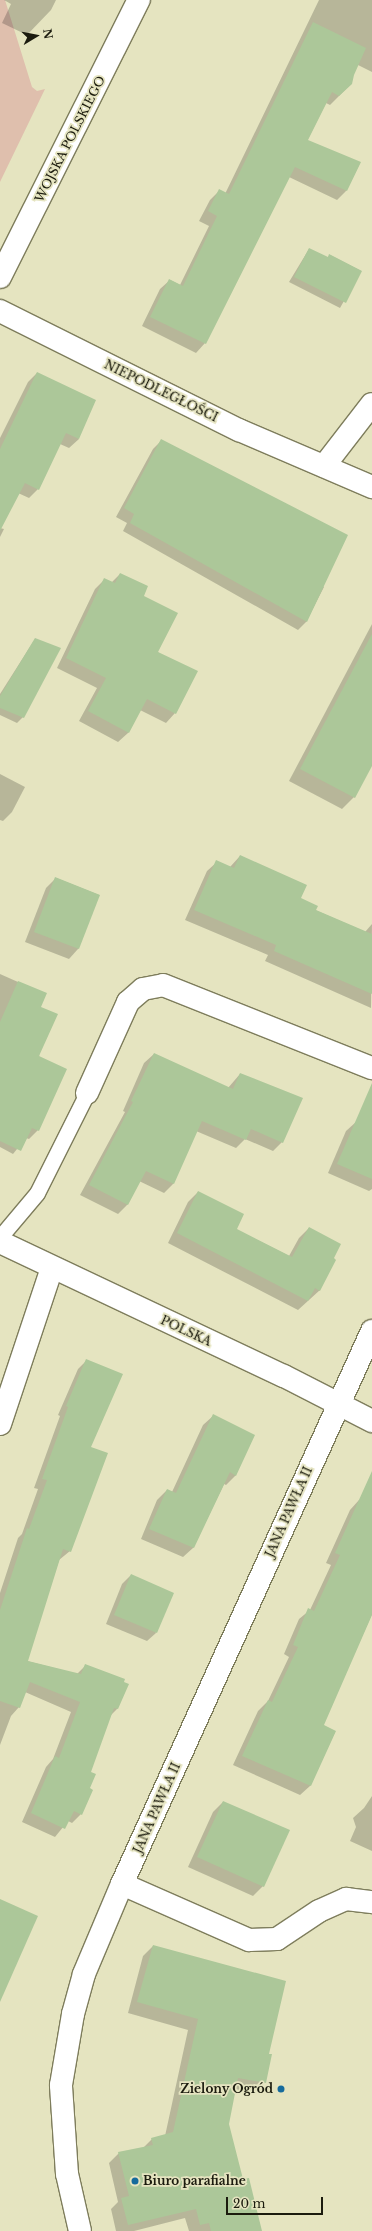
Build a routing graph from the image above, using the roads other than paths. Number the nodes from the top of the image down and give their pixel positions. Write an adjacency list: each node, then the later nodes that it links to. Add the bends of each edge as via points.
1 (139, 0): 2 (street, WOJSKA POLSKIEGO)
2 (0, 277)
3 (0, 311): 5 (street, NIEPODLEGŁOŚCI, via 239,430)
4 (372, 404): 5 (street)
5 (324, 466): 6 (street, NIEPODLEGŁOŚCI)
6 (372, 487)
7 (372, 1068): 8 (street, via 163,986 143,988 128,1002)
8 (88, 1093): 9 (lane, via 38,1193)
9 (0, 1237)
10 (0, 1242): 11 (street, POLSKA)
11 (52, 1268): 13 (street, POLSKA); 15 (street)
12 (372, 1331): 13 (street, JANA PAWŁA II)
13 (340, 1404): 14 (street, POLSKA); 16 (street, JANA PAWŁA II)
14 (372, 1421)
15 (0, 1424)
16 (122, 1884): 17 (street, via 249,1940 277,1939 319,1911 346,1900); 18 (street, JANA PAWŁA II, via 84,1974 64,2054 61,2085 63,2141 67,2174)
17 (372, 1902)
18 (80, 2231)

